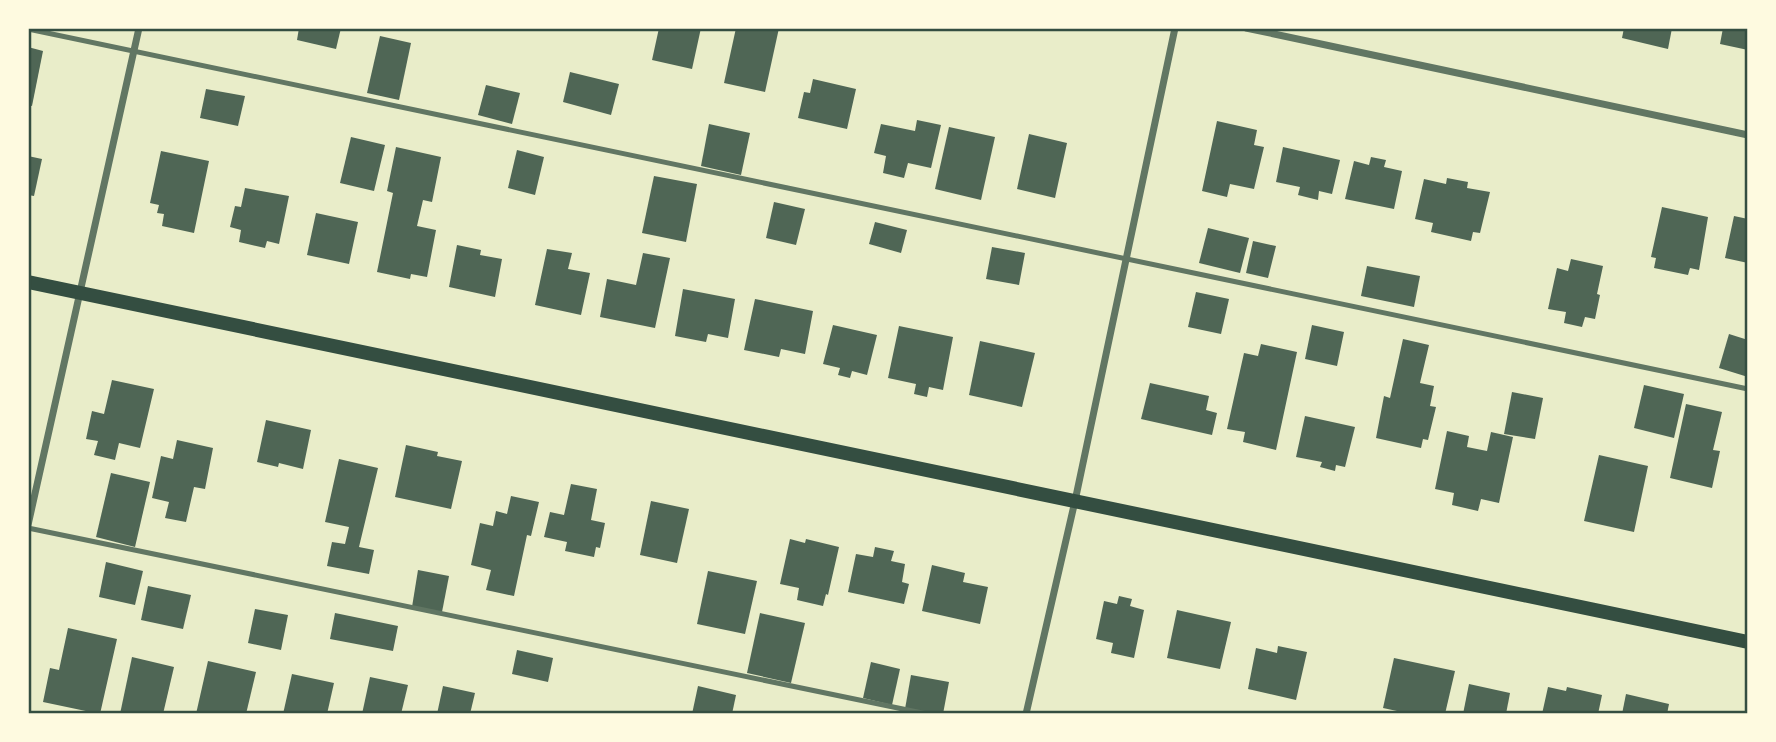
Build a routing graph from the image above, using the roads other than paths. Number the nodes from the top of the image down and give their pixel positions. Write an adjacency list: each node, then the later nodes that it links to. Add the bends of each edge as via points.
1 (139, 28): 5 (street)
2 (1175, 28): 7 (street)
3 (1246, 28): 6 (street)
4 (28, 29): 5 (lane)
5 (134, 51): 7 (lane); 9 (street)
6 (1748, 135)
7 (1126, 260): 10 (lane); 11 (street)
8 (28, 282): 9 (main road)
9 (80, 293): 11 (main road); 12 (street)
10 (1748, 389)
11 (1075, 500): 13 (main road); 15 (street)
12 (28, 527): 14 (lane)
13 (1748, 642)
14 (927, 714)
15 (1026, 714)

